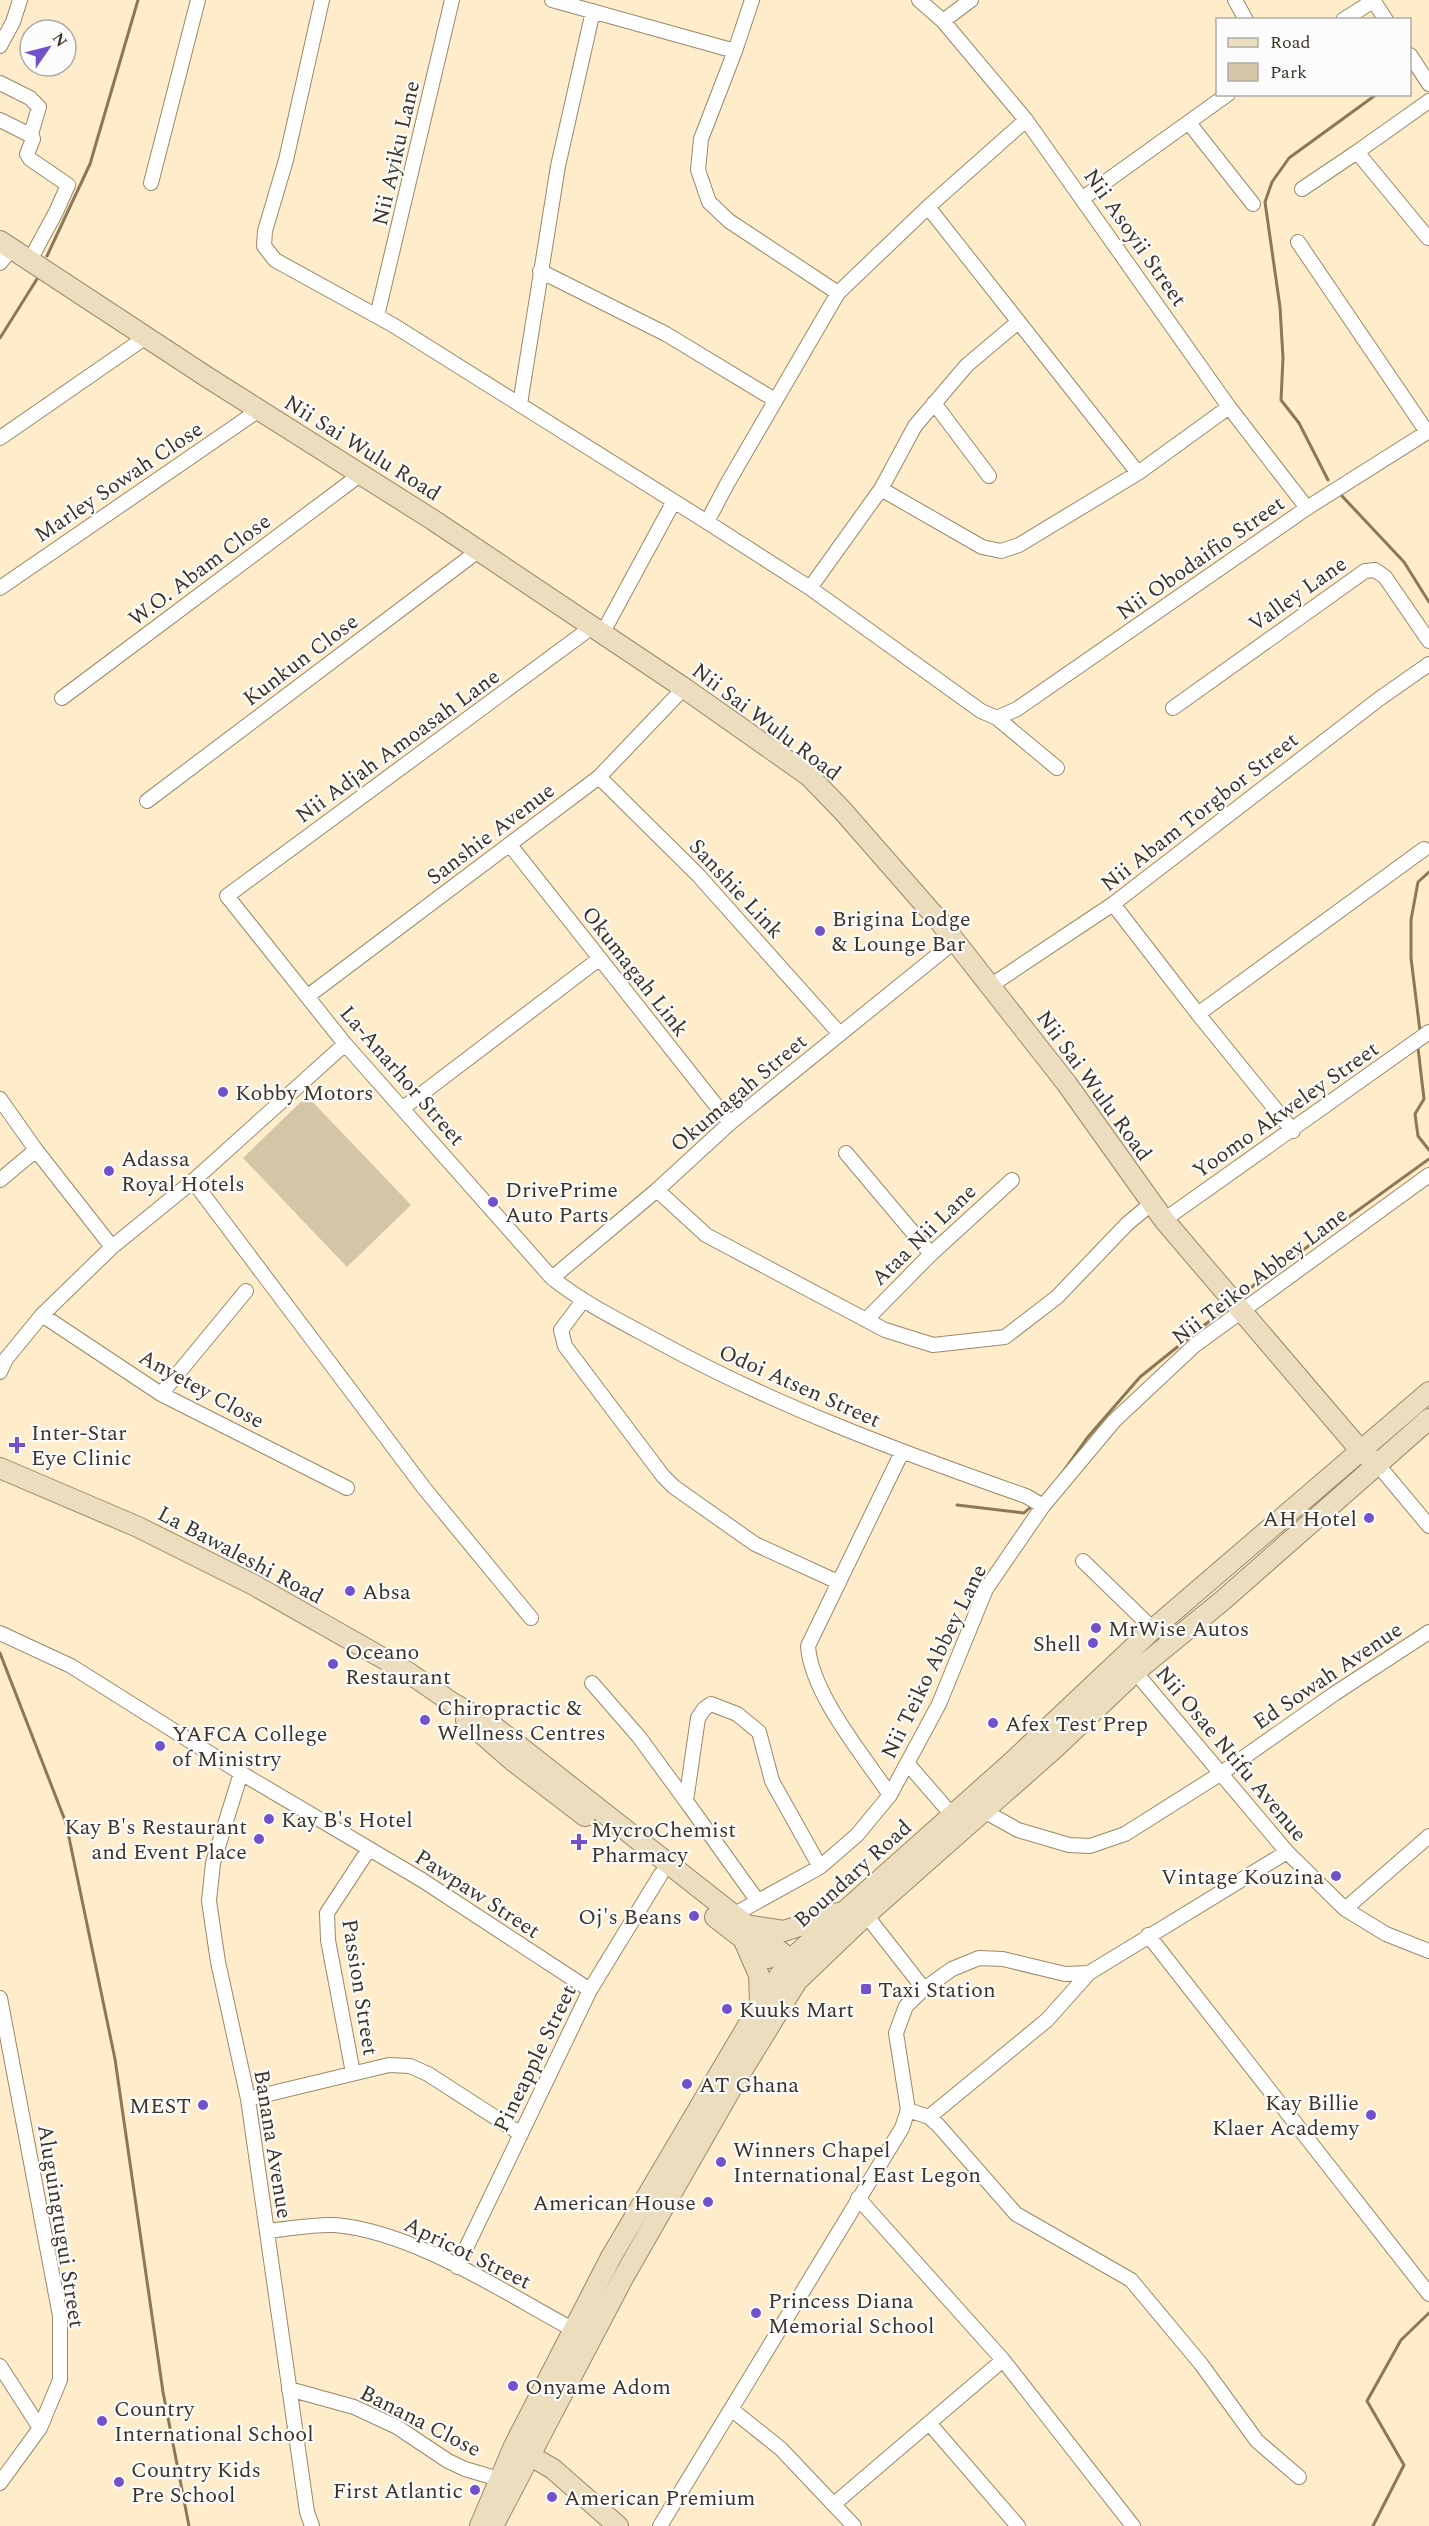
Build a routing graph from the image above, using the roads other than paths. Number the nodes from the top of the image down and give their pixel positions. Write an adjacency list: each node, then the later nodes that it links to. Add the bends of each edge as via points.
1 (20, 0): 16 (street)
2 (198, 0): 28 (street)
3 (322, 0): 39 (street, via 264,246 275,260)
4 (452, 0): 39 (street, Nii Ayiku Lane)
5 (552, 0): 11 (street)
6 (752, 0): 17 (street)
7 (919, 0): 15 (street, Nii Asoyii Street)
8 (971, 0): 15 (street)
9 (1235, 0): 12 (street)
10 (1373, 0): 13 (street); 14 (street)
11 (593, 10): 17 (street); 37 (street, via 558,166)
12 (1245, 18)
13 (1346, 18)
14 (1385, 18)
15 (943, 21): 24 (street, Nii Asoyii Street)
16 (0, 46)
17 (735, 51): 38 (street, via 701,139 698,170 710,202 729,221)
18 (1411, 57): 20 (street)
19 (0, 83): 26 (street, via 39,107)
20 (1429, 84)
21 (1225, 96): 25 (street)
22 (1429, 101): 27 (street)
23 (0, 120): 26 (street)
24 (1026, 120): 30 (street, Nii Asoyii Street); 32 (street)
25 (1188, 123): 30 (street); 31 (street)
26 (31, 134): 36 (street, via 28,157 66,182 68,189)
27 (1357, 152): 29 (street); 33 (street)
28 (151, 183)
29 (1302, 189)
30 (1083, 198): 45 (street, Nii Asoyii Street)
31 (1253, 204)
32 (928, 207): 38 (street); 40 (street)
33 (1428, 238)
34 (1298, 242): 47 (street)
35 (4, 251): 36 (main road, Nii Sai Wulu Road)
36 (30, 261): 41 (main road, Nii Sai Wulu Road)
37 (540, 271): 42 (street, via 666,334); 44 (street)
38 (838, 293): 42 (street)
39 (377, 316): 44 (street)
40 (1018, 322): 43 (street, via 967,365); 49 (street)
41 (146, 337): 46 (main road, Nii Sai Wulu Road); 48 (street)
42 (775, 399): 55 (street)
43 (934, 403): 51 (street); 52 (street, via 915,426)
44 (520, 404): 53 (street)
45 (1229, 407): 49 (street); 54 (street, Nii Asoyii Street)
46 (260, 410): 50 (main road, Nii Sai Wulu Road); 57 (street, Marley Sowah Close)
47 (1428, 431): 54 (street, Nii Obodaifio Street)
48 (0, 438)
49 (1138, 473): 52 (street, via 1019,545 1001,551 982,547)
50 (361, 474): 56 (main road, Nii Sai Wulu Road); 63 (street, W.O. Abam Close)
51 (989, 476)
52 (881, 489): 58 (street)
53 (674, 503): 55 (street); 59 (street)
54 (1307, 508): 65 (street, Nii Obodaifio Street, via 1017,709)
55 (707, 522): 58 (street)
56 (478, 551): 59 (main road, Nii Sai Wulu Road); 68 (street, Kunkun Close)
57 (0, 588)
58 (810, 588): 65 (street, via 981,711)
59 (597, 631): 62 (main road, Nii Sai Wulu Road); 71 (street, Nii Adjah Amoasah Lane)
60 (1429, 641): 64 (street, Valley Lane, via 1385,577 1375,570 1365,570)
61 (1429, 663): 72 (street, Nii Abam Torgbor Street)
62 (684, 688): 67 (street, Sanshie Avenue); 73 (main road, Nii Sai Wulu Road, via 809,776)
63 (62, 698)
64 (1173, 708)
65 (997, 718): 66 (street)
66 (1057, 768)
67 (599, 777): 69 (street, Sanshie Avenue); 79 (street, Sanshie Link, via 698,875)
68 (147, 801)
69 (510, 845): 74 (street, Okumagah Link); 76 (street, Sanshie Avenue)
70 (1424, 849): 77 (street)
71 (227, 896): 76 (street, La-Anarhor Street)
72 (1113, 904): 75 (street, Nii Abam Torgbor Street); 77 (street)
73 (955, 942): 75 (main road, Nii Sai Wulu Road); 79 (street, Okumagah Street)
74 (600, 959): 82 (street); 83 (street, Okumagah Link)
75 (990, 986): 92 (main road, Nii Sai Wulu Road, via 1067,1084)
76 (308, 996): 80 (street, La-Anarhor Street)
77 (1198, 1014): 84 (street)
78 (1429, 1032): 84 (street, Yoomo Akweley Street)
79 (840, 1034): 83 (street, Okumagah Street)
80 (345, 1044): 82 (street, La-Anarhor Street); 90 (street)
81 (0, 1099): 85 (street)
82 (403, 1108): 96 (street, La-Anarhor Street)
83 (730, 1123): 91 (street, Okumagah Street)
84 (1293, 1131): 93 (street, Yoomo Akweley Street)
85 (36, 1150): 88 (street); 94 (street)
86 (846, 1153): 95 (street)
87 (1429, 1175): 99 (street, Nii Teiko Abbey Lane)
88 (0, 1180)
89 (1012, 1180): 95 (street, Ataa Nii Lane)
90 (193, 1181): 94 (street); 115 (street, via 424,1488)
91 (657, 1190): 96 (street, Okumagah Street); 101 (street, via 706,1235)
92 (1152, 1203): 93 (main road, Nii Sai Wulu Road); 101 (street, via 1057,1297 1005,1337 933,1345)
93 (1164, 1220): 99 (main road, Nii Sai Wulu Road)
94 (112, 1247): 100 (street)
95 (931, 1254): 101 (street, Ataa Nii Lane)
96 (552, 1278): 98 (street, Odoi Atsen Street)
97 (246, 1291): 104 (street)
98 (582, 1302): 107 (street, Odoi Atsen Street, via 722,1376); 114 (street, via 561,1330 565,1346 663,1476 755,1544)
99 (1242, 1313): 106 (main road, Nii Sai Wulu Road); 111 (street, Nii Teiko Abbey Lane, via 1195,1345 1114,1421)
100 (42, 1315): 102 (street); 104 (street, Anyetey Close)
101 (866, 1320)
102 (0, 1372)
103 (1429, 1392): 106 (main road, Boundary Road)
104 (161, 1394): 110 (street, Anyetey Close)
105 (1429, 1419): 108 (main road, Boundary Road)
106 (1361, 1451): 108 (main road, Nii Sai Wulu Road); 116 (main road, Boundary Road)
107 (902, 1452): 111 (street, Odoi Atsen Street, via 1026,1496); 114 (street)
108 (1378, 1466): 112 (street); 119 (main road, Boundary Road, via 1222,1601)
109 (0, 1468): 121 (main road, La Bawaleshi Road, via 138,1527 254,1585 409,1673)
110 (347, 1488)
111 (1041, 1505): 122 (street, Nii Teiko Abbey Lane, via 986,1589 939,1704)
112 (1429, 1526)
113 (1083, 1561): 116 (street)
114 (838, 1582): 125 (street, via 808,1646 809,1660 814,1677 838,1718)
115 (531, 1618)
116 (1153, 1629): 119 (main road, Boundary Road)
117 (1429, 1632): 124 (street, Ed Sowah Avenue)
118 (0, 1633): 123 (street, Pawpaw Street, via 71,1666)
119 (1130, 1664): 124 (street, Nii Osae Ntifu Avenue); 127 (main road, Boundary Road, via 1055,1748); 128 (main road, Boundary Road)
120 (592, 1683): 126 (street, via 639,1737)
121 (451, 1702): 133 (main road, La Bawaleshi Road, via 470,1725 513,1761); 137 (main road, La Bawaleshi Road, via 492,1725)
122 (907, 1763): 125 (street, Nii Teiko Abbey Lane); 128 (street)
123 (240, 1773): 130 (street, Pawpaw Street); 148 (street, Banana Avenue, via 213,1863 209,1901)
124 (1220, 1774): 127 (street, Ed Sowah Avenue, via 1125,1834 1090,1846 1069,1845 1018,1830); 131 (street, Nii Osae Ntifu Avenue)
125 (890, 1795): 132 (street, Nii Teiko Abbey Lane, via 857,1835)
126 (686, 1801): 132 (street, via 698,1718 711,1704 737,1714 759,1732 772,1781); 134 (street)
127 (982, 1810): 136 (main road, Boundary Road)
128 (952, 1815): 136 (main road, Boundary Road)
129 (1429, 1836): 135 (street)
130 (369, 1849): 143 (street, Pawpaw Street); 147 (street, Passion Street, via 327,1913 328,1940)
131 (1287, 1852): 135 (street, Nii Osae Ntifu Avenue); 138 (street)
132 (820, 1866): 134 (street, Nii Teiko Abbey Lane)
133 (661, 1874): 137 (main road, La Bawaleshi Road); 143 (street, Pineapple Street)
134 (757, 1900): 137 (street, Nii Teiko Abbey Lane)
135 (1345, 1909): 139 (street, Nii Osae Ntifu Avenue, via 1386,1934)
136 (857, 1912): 137 (main road, via 784,1931); 140 (main road, Boundary Road); 142 (street)
137 (741, 1927): 140 (main road, La Bawaleshi Road); 145 (main road, via 759,1975)
138 (1148, 1935): 141 (street); 155 (street)
139 (1429, 1951)
140 (794, 1970): 145 (main road, Boundary Road); 163 (main road, Boundary Road, via 735,2082)
141 (1089, 1973): 142 (street, via 1065,1974 1003,1959 979,1958 952,1969); 150 (street, via 1047,2020)
142 (924, 1989): 149 (street, via 906,2006 896,2033)
143 (590, 1990): 151 (street, Pineapple Street)
144 (0, 1998): 146 (street, Aluguingtugui Street)
145 (760, 2005): 156 (main road, Boundary Road, via 612,2257)
146 (1, 2013): 162 (street, Aluguingtugui Street, via 60,2316 60,2380)
147 (353, 2073): 148 (street); 151 (street, via 389,2065 410,2066)
148 (248, 2099): 153 (street, Banana Avenue)
149 (908, 2110): 150 (street); 152 (street, via 902,2128)
150 (929, 2117): 164 (street, via 1016,2214 1131,2280 1202,2364 1257,2441)
151 (521, 2134): 154 (street, Pineapple Street)
152 (858, 2198): 157 (street); 160 (street)
153 (267, 2231): 154 (street, Apricot Street, via 333,2225 366,2230 396,2238); 159 (street, Banana Avenue)
154 (457, 2267): 156 (street, Apricot Street)
155 (1426, 2290)
156 (574, 2330): 163 (main road, Boundary Road)
157 (1003, 2360): 161 (street); 175 (street)
158 (0, 2367): 162 (street)
159 (289, 2389): 165 (street, Banana Close, via 354,2407 397,2427 448,2461); 168 (street, Banana Avenue)
160 (731, 2409): 167 (street, via 781,2449); 172 (street)
161 (929, 2423): 167 (street); 174 (street)
162 (40, 2428): 166 (street, Aluguingtugui Street)
163 (522, 2450): 165 (main road, Boundary Road); 170 (main road, Boundary Road); 171 (main road, via 553,2469)
164 (1299, 2477)
165 (498, 2479): 169 (main road, Boundary Road)
166 (0, 2483)
167 (834, 2504): 173 (street)
168 (312, 2526)
169 (480, 2526)
170 (493, 2526)
171 (618, 2526)
172 (660, 2526)
173 (854, 2526)
174 (1018, 2526)
175 (1133, 2526)

